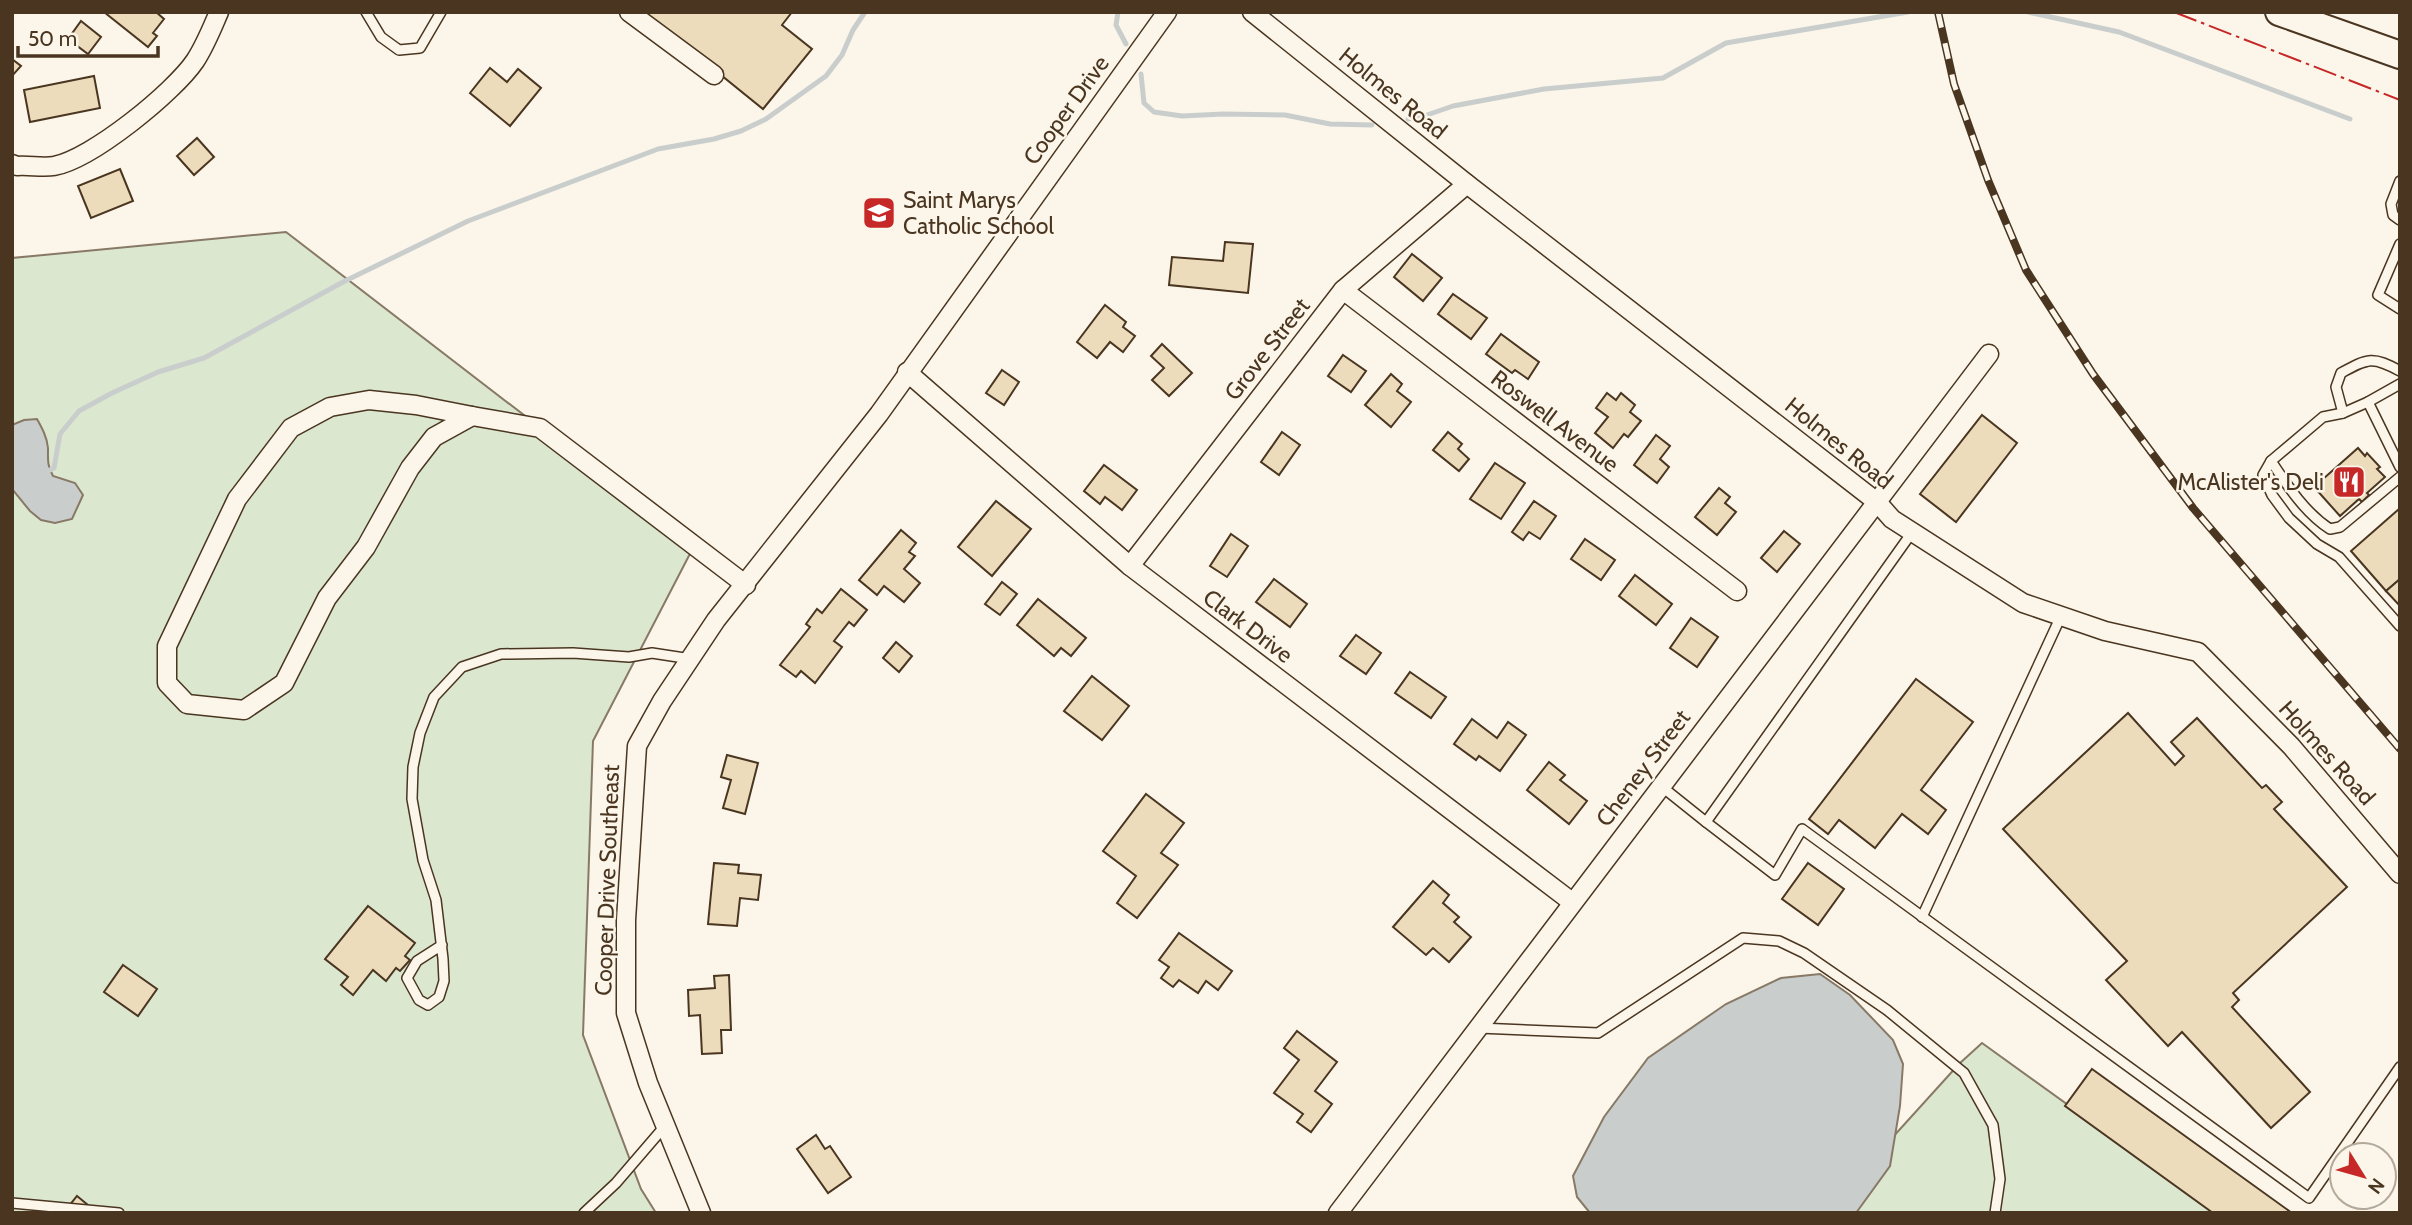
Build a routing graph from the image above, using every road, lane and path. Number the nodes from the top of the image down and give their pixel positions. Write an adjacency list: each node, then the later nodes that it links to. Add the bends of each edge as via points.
1 (219, 12): 10 (street, via 195,62 109,139 54,166)
2 (366, 12): 3 (lane, via 381,37 398,50 420,48)
3 (441, 12)
4 (629, 12): 9 (street)
5 (1167, 12): 19 (street, Cooper Drive)
6 (1252, 12): 12 (street, Holmes Road)
7 (2278, 12): 8 (main road)
8 (2400, 55)
9 (714, 75)
10 (12, 164)
11 (2400, 181): 13 (lane, via 2391,204 2393,215)
12 (1467, 184): 15 (street, Grove Street); 27 (street, Holmes Road)
13 (2400, 220)
14 (2400, 244): 16 (lane, via 2378,295)
15 (1343, 290): 29 (street, Grove Street); 31 (street, Roswell Avenue)
16 (2400, 309)
17 (1989, 354): 27 (street, Cheney Street)
18 (2400, 371): 22 (lane, via 2380,360 2361,362 2342,373 2336,387)
19 (907, 372): 29 (street, Clark Drive); 30 (street, Cooper Drive Southeast)
20 (2400, 384): 21 (lane)
21 (2368, 402): 22 (lane); 25 (lane)
22 (2343, 413): 24 (lane, via 2323,417)
23 (472, 416): 23 (street, via 369,400 330,407 291,428 237,499 167,646 167,683 187,704 244,710 284,683 327,598 366,547 410,468 434,437); 30 (street, via 540,428)
24 (2271, 461): 26 (lane, via 2319,522 2330,529 2340,527); 33 (lane, via 2263,475 2289,518 2339,557)
25 (2400, 467)
26 (2400, 477)
27 (1877, 502): 28 (street, Holmes Road, via 1892,519); 35 (street, Cheney Street)
28 (1913, 531): 32 (street, Holmes Road, via 2023,603); 36 (lane)
29 (1130, 566): 38 (street, Clark Drive)
30 (746, 585): 34 (street, Cooper Drive Southeast)
31 (1737, 591)
32 (2060, 616): 37 (street, Holmes Road, via 2198,652 2291,746); 39 (lane)
33 (2400, 626)
34 (691, 659): 40 (lane, via 652,653 629,657 501,654 474,661 452,675 434,697 413,766 412,799); 43 (street, Cooper Drive Southeast, via 637,746 627,906 626,1013)
35 (1660, 786): 36 (lane); 38 (street, Cheney Street)
36 (1706, 821): 39 (lane, via 1775,874 1802,829)
37 (2400, 874)
38 (1572, 902): 41 (street, Cheney Street)
39 (1922, 917): 42 (lane, via 2309,1198)
40 (442, 945): 40 (lane, via 444,981 439,997 428,1004 419,1000 407,978 417,961)
41 (1478, 1028): 48 (street, Cheney Street); 49 (lane, via 1598,1033 1744,938 1779,941 1887,1010 1964,1073 1993,1125 2000,1179)
42 (2400, 1067)
43 (665, 1126): 46 (lane); 47 (street, Cooper Drive Southeast)
44 (12, 1203): 45 (lane)
45 (118, 1213)
46 (584, 1213)
47 (701, 1213)
48 (1338, 1213)
49 (1995, 1213)

